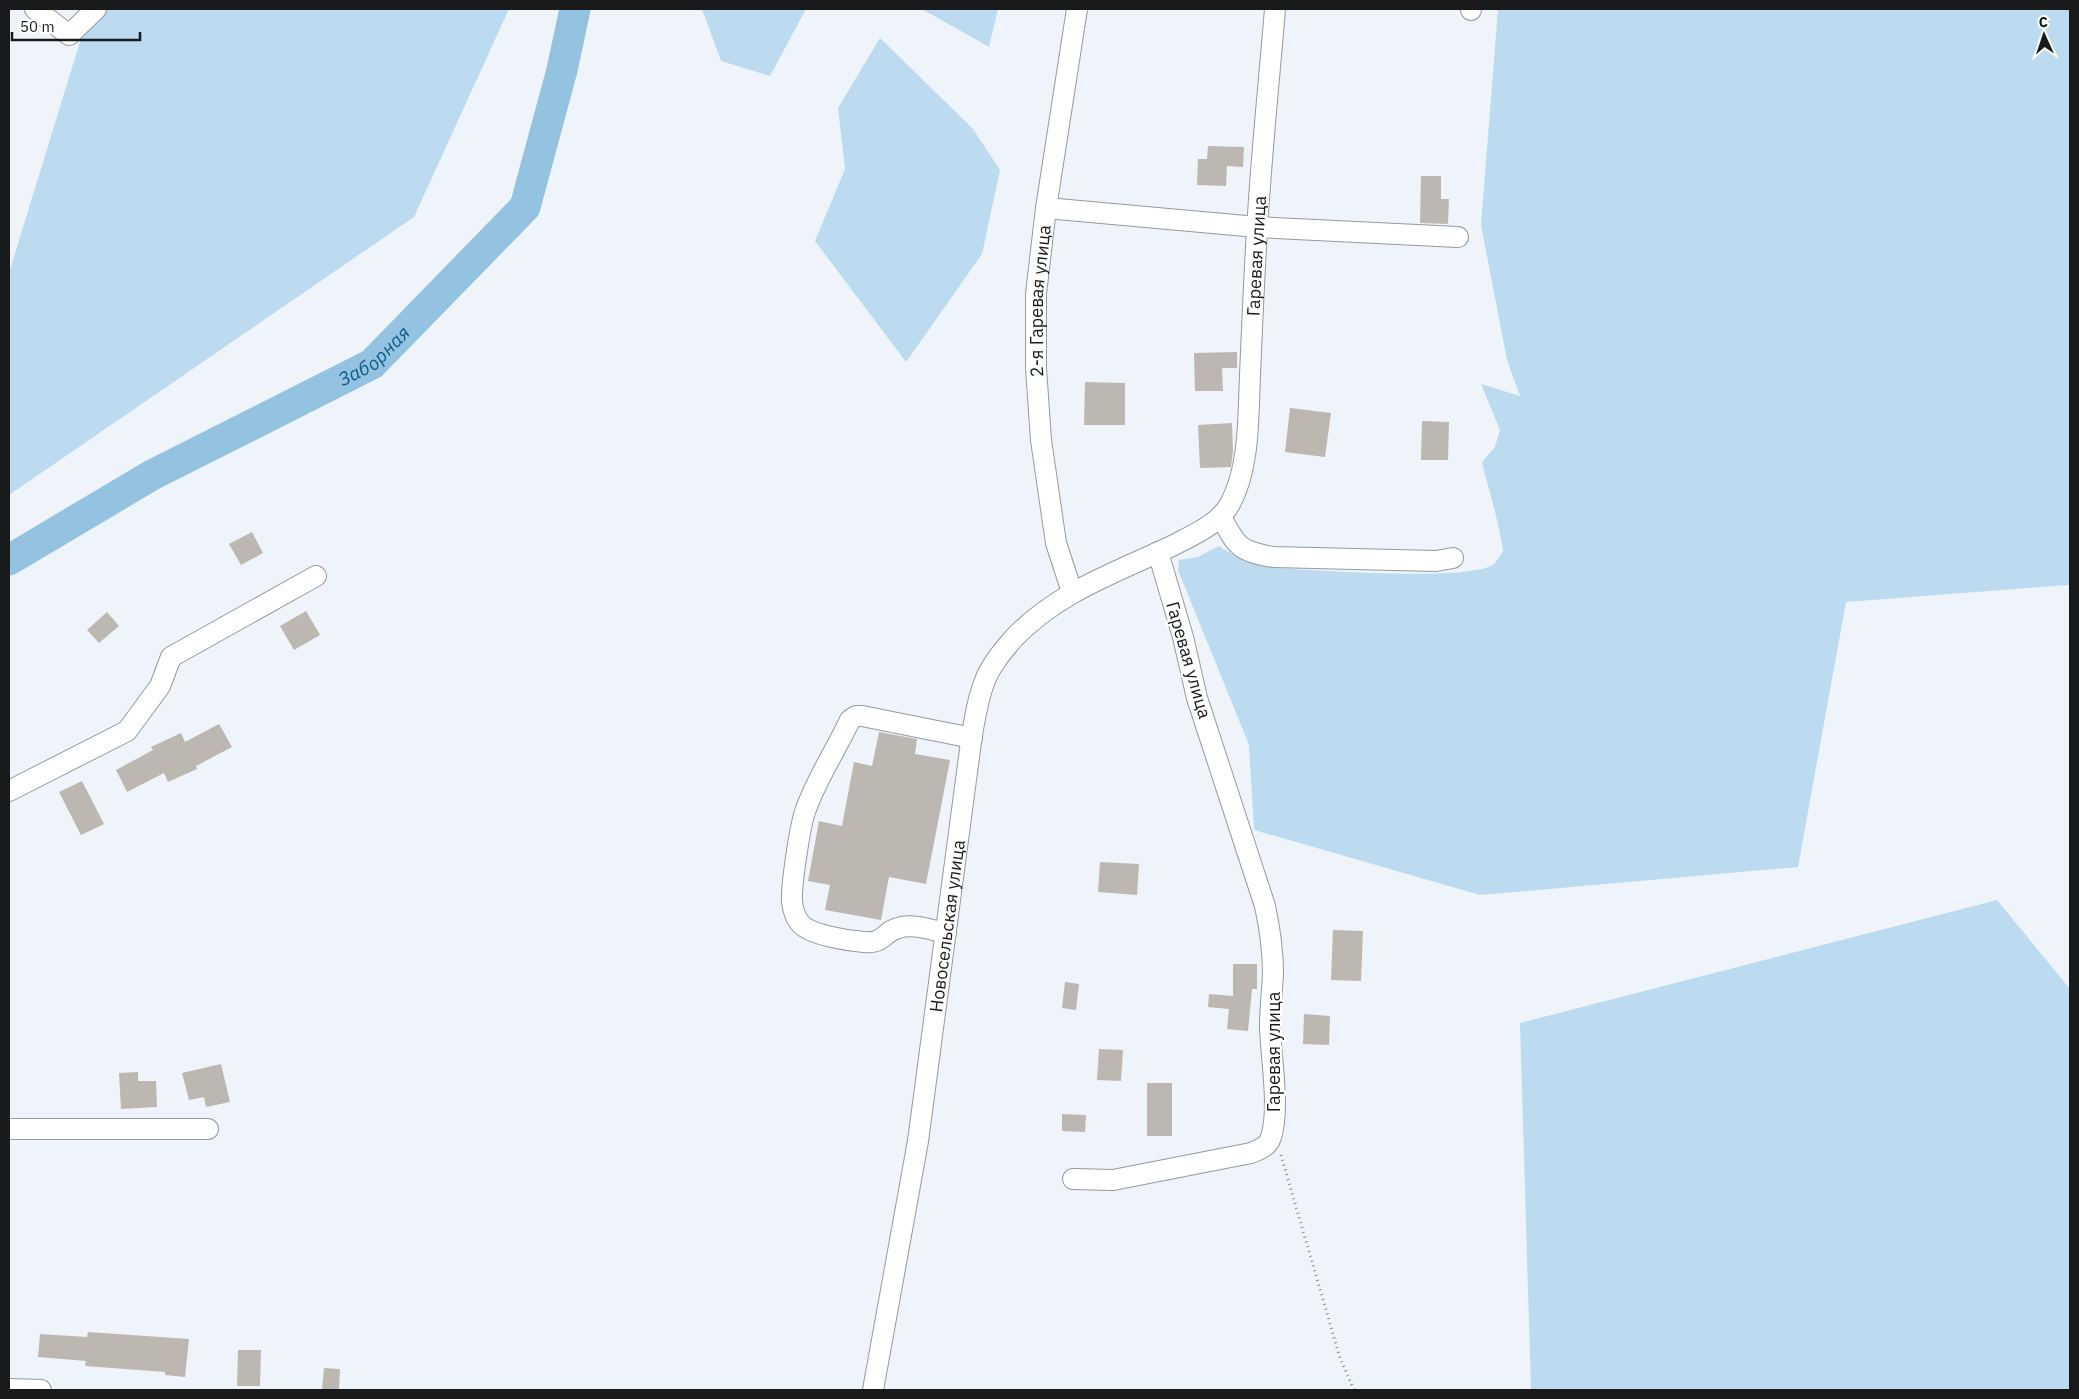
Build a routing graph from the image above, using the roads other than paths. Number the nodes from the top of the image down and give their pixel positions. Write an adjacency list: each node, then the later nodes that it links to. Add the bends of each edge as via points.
1 (35, 9): 2 (street, via 70,35)
2 (96, 9)
3 (1077, 9): 5 (street, 2-я Гаревая улица)
4 (1275, 9): 6 (street, Гаревая улица)
5 (1046, 208): 6 (street); 12 (street, 2-я Гаревая улица, via 1036,294 1039,422 1056,543)
6 (1257, 227): 7 (street); 8 (street, Гаревая улица, via 1247,437 1237,486)
7 (1458, 237)
8 (1221, 517): 9 (street, Гаревая улица); 10 (street, via 1233,540 1242,548 1264,555 1436,561)
9 (1158, 552): 12 (street, Новосельская улица); 18 (street, Гаревая улица, via 1197,698 1271,934 1274,1128 1264,1148 1251,1153 1113,1180)
10 (1453, 558)
11 (316, 576): 14 (street, via 170,656 160,686 127,731)
12 (1072, 592): 13 (street, Новосельская улица, via 1029,622 995,662 984,682)
13 (972, 738): 15 (street, Новосельская улица); 15 (street, via 862,716 850,720 805,811 792,896 794,914 801,925 822,934 873,942 883,939 895,928 905,926)
14 (9, 791)
15 (946, 933): 21 (street, Новосельская улица, via 918,1141)
16 (9, 1129): 17 (street)
17 (208, 1129)
18 (1073, 1178)
19 (9, 1389): 20 (street)
20 (41, 1390)
21 (873, 1390)

